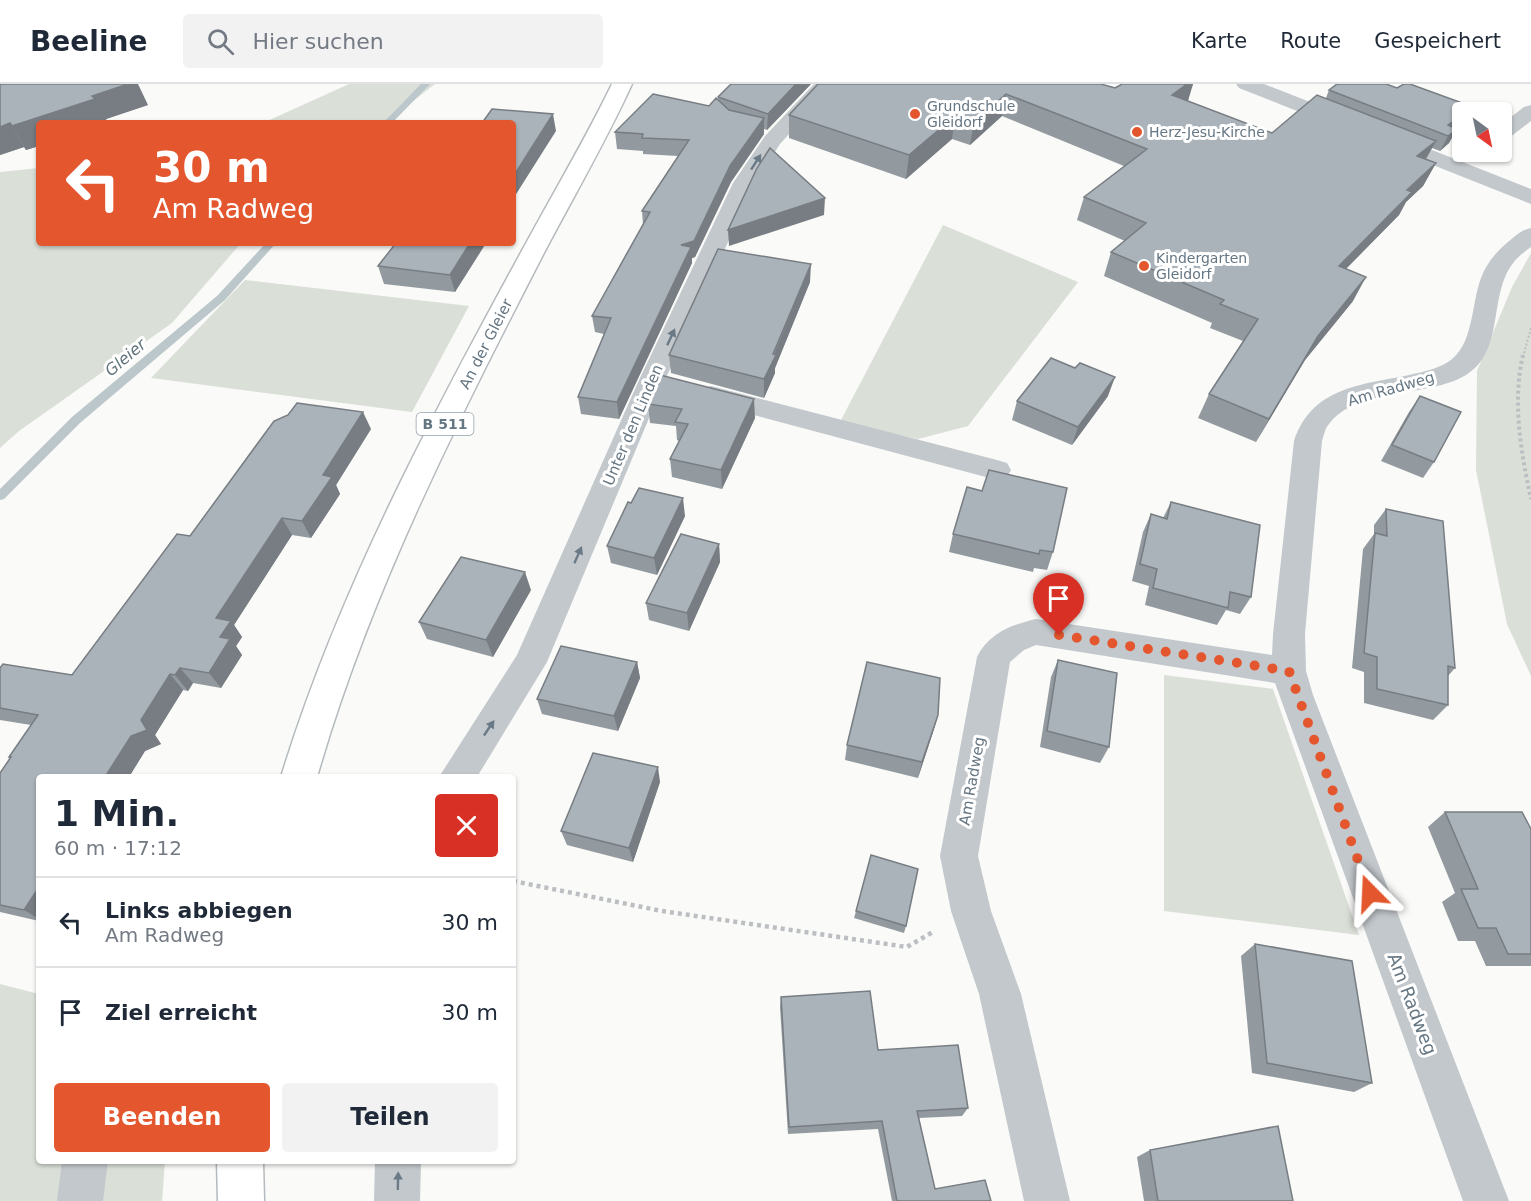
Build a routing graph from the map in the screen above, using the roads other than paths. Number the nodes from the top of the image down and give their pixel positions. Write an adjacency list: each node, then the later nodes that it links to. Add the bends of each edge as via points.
1 (622, 84): 13 (main road, An der Gleier / B 511, via 384,549 344,639)
2 (825, 84): 10 (street, Unter den Linden, one-way to 2, via 729,212 754,164)
3 (1246, 84): 7 (street)
4 (1528, 117): 5 (street)
5 (1512, 127)
6 (1464, 162): 7 (street)
7 (1458, 166): 8 (street)
8 (1531, 197)
9 (1531, 235): 12 (street, Am Radweg, via 1507,255 1495,273 1469,359 1448,373 1344,401 1320,414 1313,425 1308,441 1289,634)
10 (671, 385): 11 (street); 14 (street, Unter den Linden, one-way to 10, via 530,662)
11 (997, 470)
12 (1289, 671): 21 (street, Am Radweg, via 1036,632 1019,636 994,657 959,856 970,911 1000,994); 22 (street, Am Radweg)
13 (299, 774)
14 (459, 774)
15 (86, 1164): 18 (street)
16 (240, 1164): 19 (main road)
17 (398, 1164): 20 (street, one-way to 17)
18 (80, 1201)
19 (241, 1201)
20 (397, 1201)
21 (1047, 1201)
22 (1486, 1201)

